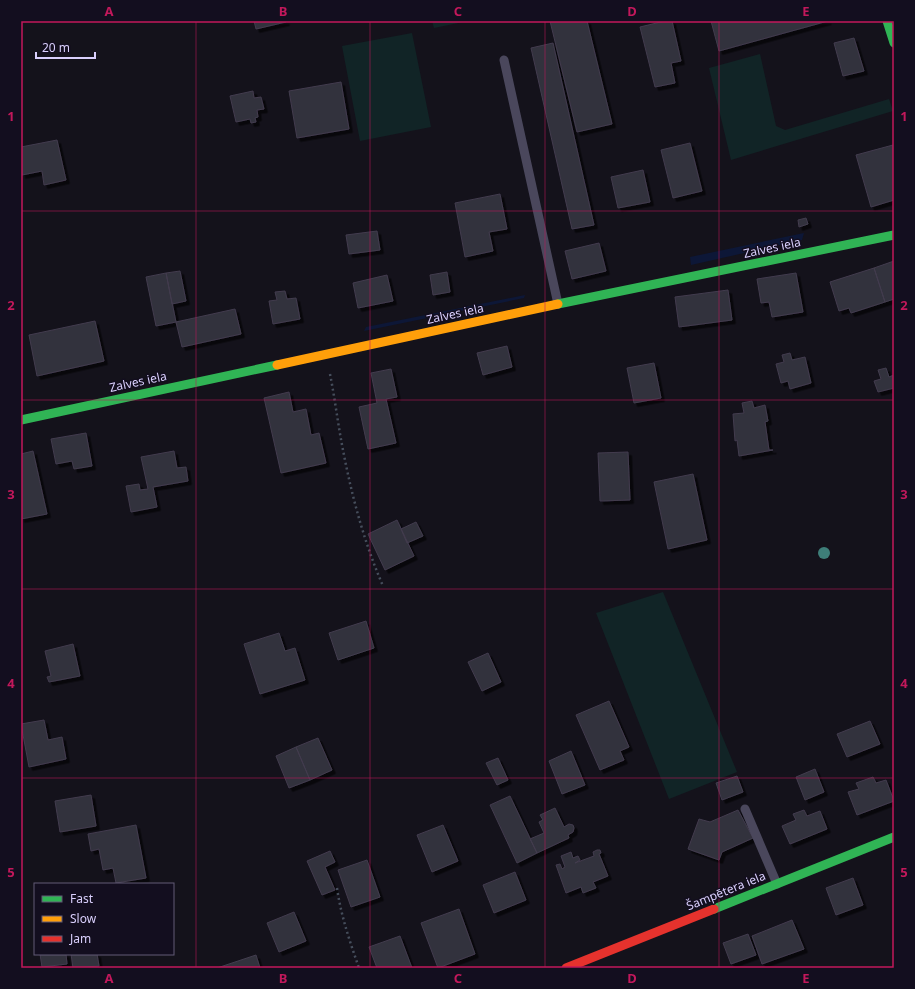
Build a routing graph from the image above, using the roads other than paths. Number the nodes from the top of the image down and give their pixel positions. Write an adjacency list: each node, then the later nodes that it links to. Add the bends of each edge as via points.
1 (887, 21): 2 (street)
2 (894, 43)
3 (504, 60): 5 (lane)
4 (894, 235): 5 (street, Zalves iela)
5 (558, 304): 6 (street, Zalves iela)
6 (21, 420)
7 (745, 809): 9 (lane)
8 (894, 837): 9 (street, Šampētera iela)
9 (777, 884): 10 (street, Šampētera iela)
10 (566, 968)

